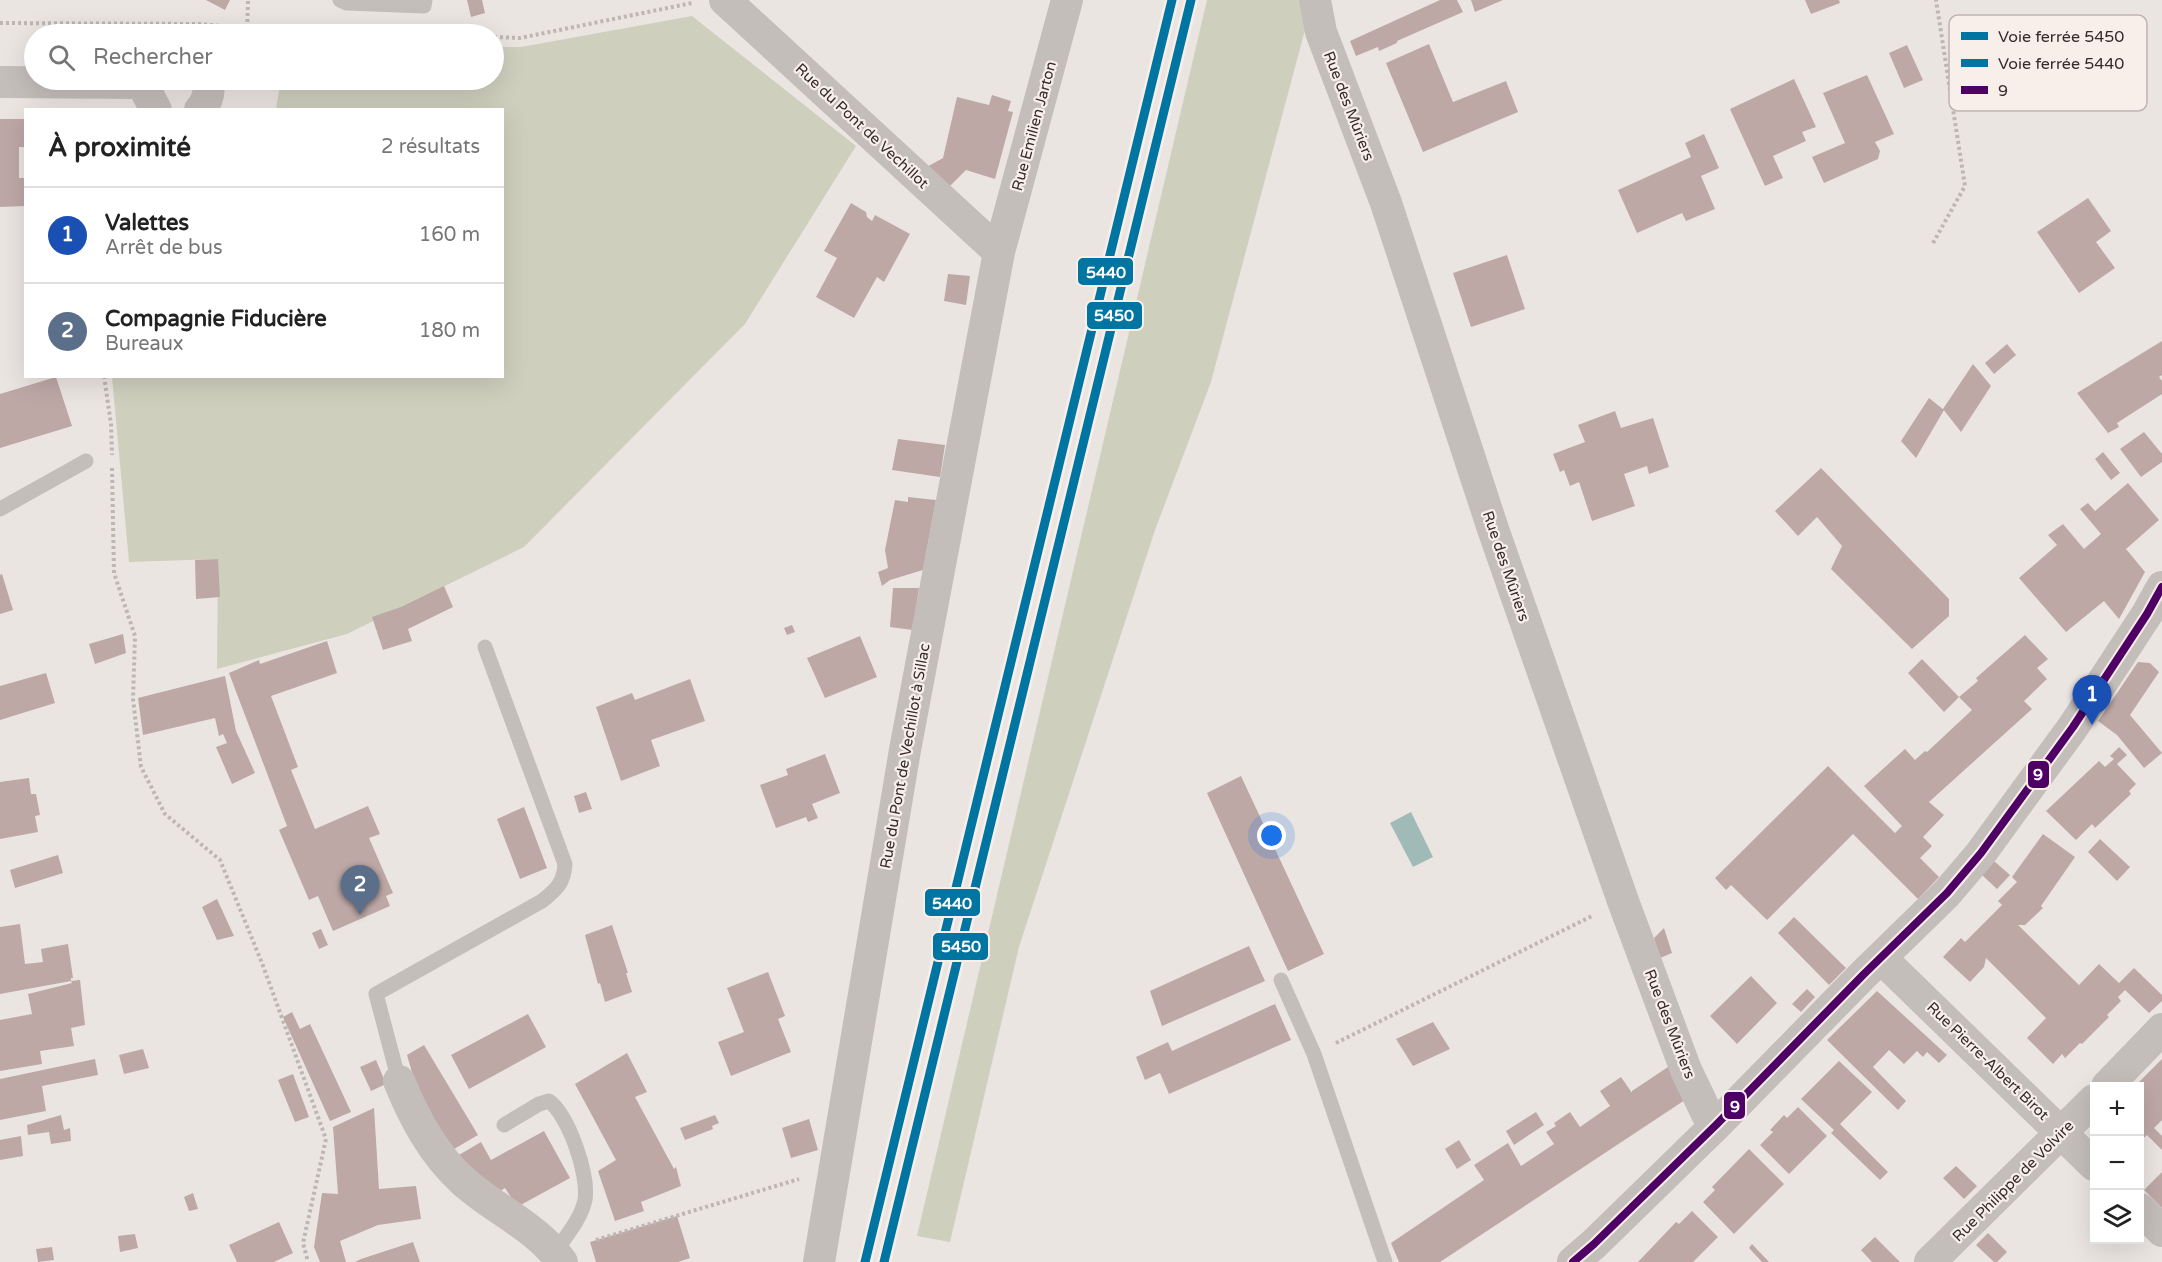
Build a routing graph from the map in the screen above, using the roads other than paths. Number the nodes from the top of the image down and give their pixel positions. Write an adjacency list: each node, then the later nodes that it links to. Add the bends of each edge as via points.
1 (340, 0): 2 (lane, via 424,6)
2 (425, 0)
3 (725, 0): 12 (street, Rue du Pont de Vechillot)
4 (1067, 0): 12 (street, Rue Emilien Jarton)
5 (1315, 0): 25 (street, Rue des Mûriers, via 1321,32 1386,203 1493,529 1623,901 1686,1070)
6 (0, 82): 7 (street)
7 (24, 83)
8 (133, 90): 10 (street)
9 (210, 90): 11 (street)
10 (150, 91)
11 (201, 108)
12 (999, 252): 31 (street, Rue du Pont de Vechillot à Sillac, via 903,762)
13 (86, 461): 14 (lane)
14 (0, 509)
15 (2162, 587): 16 (street)
16 (2154, 623): 18 (street, via 1981,853)
17 (485, 647): 21 (lane, via 565,864 565,877 542,902 376,994)
18 (1881, 958): 25 (street); 26 (street, Rue Pierre-Albert Birot)
19 (1281, 980): 32 (lane, via 1314,1054)
20 (2162, 1029): 22 (street)
21 (399, 1081): 30 (street, via 434,1149 463,1181 538,1235)
22 (2111, 1082)
23 (2090, 1104): 26 (street, Rue Philippe de Volvire)
24 (504, 1125): 30 (lane, via 549,1101 564,1119 584,1174 585,1199)
25 (1716, 1125): 33 (street)
26 (2062, 1133): 27 (street, Rue Pierre-Albert Birot); 34 (street, Rue Philippe de Volvire)
27 (2090, 1161)
28 (2144, 1214): 29 (street)
29 (2162, 1231)
30 (559, 1257)
31 (819, 1262)
32 (1385, 1262)
33 (1573, 1262)
34 (1930, 1262)

